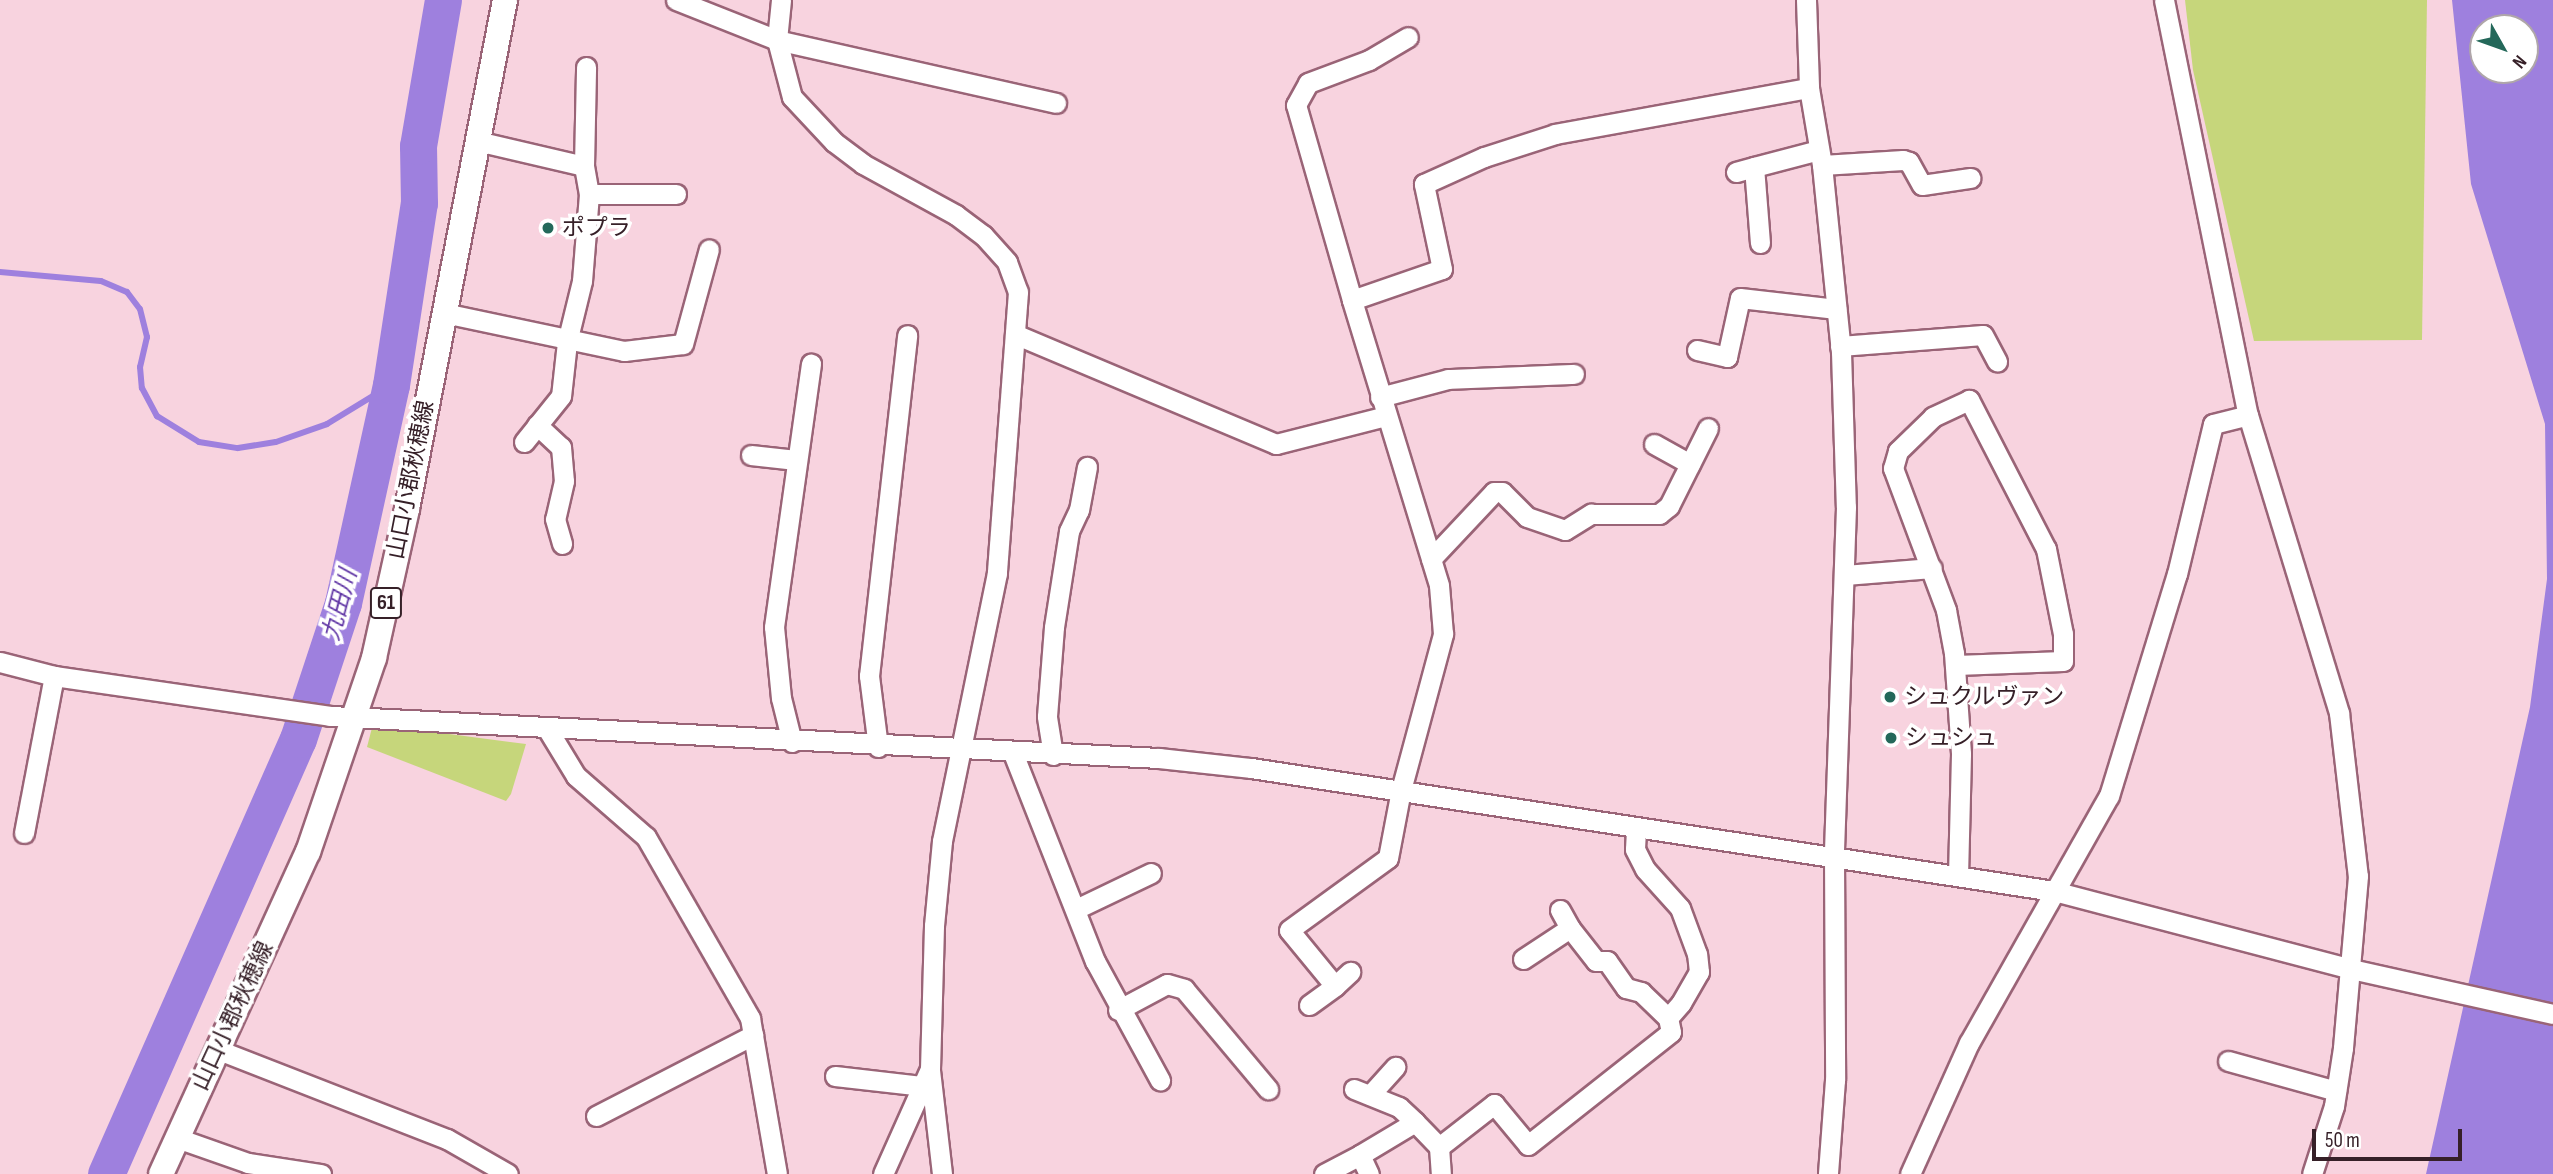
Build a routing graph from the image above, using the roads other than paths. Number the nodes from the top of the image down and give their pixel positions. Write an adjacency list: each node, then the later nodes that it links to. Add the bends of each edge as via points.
1 (505, 0): 11 (main road, 山口小郡秋穂線 / 61)
2 (676, 0): 7 (street)
3 (781, 0): 7 (street)
4 (1805, 0): 9 (street)
5 (2164, 0): 31 (street)
6 (1408, 37): 19 (street, via 1368,60 1308,83 1296,105)
7 (777, 40): 10 (street); 23 (street, via 792,97 827,135 891,181 956,215 1007,262 1018,292)
8 (586, 67): 13 (street)
9 (1808, 88): 12 (street); 19 (street, via 1555,134 1484,157 1424,184 1442,269)
10 (1056, 103)
11 (477, 141): 13 (street); 21 (main road, 山口小郡秋穂線 / 61)
12 (1820, 158): 14 (street, via 1903,160 1909,162 1922,186); 17 (street, via 1745,169); 20 (street)
13 (584, 166): 15 (street)
14 (1970, 178)
15 (589, 194): 16 (street); 24 (street, via 582,282)
16 (676, 194)
17 (1760, 243)
18 (709, 249): 24 (street, via 683,344 624,351)
19 (1352, 300): 30 (street)
20 (1836, 309): 25 (street); 26 (street, via 1733,296 1727,357)
21 (444, 313): 24 (street); 47 (main road, 山口小郡秋穂線 / 61, via 407,509)
22 (907, 335): 50 (street, via 869,676)
23 (1017, 335): 30 (street, via 1276,444); 51 (street, via 998,573)
24 (567, 342): 32 (street, via 561,396)
25 (1840, 346): 27 (street, via 1983,335); 43 (street)
26 (1697, 350)
27 (1997, 361)
28 (811, 363): 37 (street)
29 (1574, 374): 30 (street, via 1448,379)
30 (1383, 407): 41 (street)
31 (2248, 415): 60 (street, via 2213,424 2177,574 2109,796); 65 (street, via 2339,713 2358,876)
32 (537, 425): 34 (street); 40 (street, via 561,447 564,481 555,519)
33 (1708, 428): 38 (street)
34 (524, 442)
35 (1654, 444): 38 (street)
36 (751, 455): 37 (street)
37 (796, 460): 49 (street, via 774,627 781,698)
38 (1690, 464): 41 (street, via 1659,514 1591,514 1565,530 1527,517 1502,492 1494,492)
39 (1087, 467): 53 (street, via 1079,510 1069,531 1054,627 1047,716)
40 (562, 544)
41 (1431, 559): 54 (street, via 1445,609 1443,634)
42 (1932, 568): 43 (street); 45 (street, via 1946,610); 45 (street, via 1893,468 1898,451 1933,417 1969,400 2046,549 2063,634 2063,661)
43 (1845, 575): 57 (street)
44 (0, 662): 46 (street)
45 (1956, 665): 59 (street, via 1961,754)
46 (54, 676): 47 (street, via 279,710); 56 (street)
47 (356, 716): 48 (street); 73 (main road, 山口小郡秋穂線 / 61, via 308,852)
48 (548, 730): 49 (street); 72 (street, via 576,776 646,837 750,1018)
49 (792, 742): 50 (street)
50 (878, 747): 51 (street)
51 (959, 751): 52 (street); 77 (street, via 942,841)
52 (1013, 753): 53 (street); 61 (street)
53 (1053, 755): 54 (street, via 1159,758)
54 (1401, 790): 55 (street); 67 (street, via 1388,858 1289,930)
55 (1636, 828): 57 (street); 71 (street, via 1635,849 1645,869 1679,908 1697,954 1699,972 1693,986)
56 (24, 833)
57 (1834, 856): 59 (street); 96 (street, via 1835,1053)
58 (1151, 873): 61 (street)
59 (1958, 875): 60 (street)
60 (2054, 891): 65 (street); 86 (street, via 1969,1043)
61 (1076, 909): 69 (street)
62 (1560, 910): 63 (street)
63 (1570, 928): 64 (street); 71 (street, via 1596,961 1607,961 1626,988 1641,992)
64 (1523, 959)
65 (2355, 970): 70 (street); 80 (street)
66 (1350, 972): 67 (street)
67 (1335, 986): 68 (street)
68 (1309, 1006)
69 (1118, 1010): 78 (street); 79 (street, via 1167,984 1184,989)
70 (2553, 1014)
71 (1668, 1018): 84 (street, via 1671,1032 1528,1145 1494,1104)
72 (753, 1035): 81 (street); 90 (street)
73 (216, 1049): 83 (main road, 山口小郡秋穂線 / 61); 89 (street, via 447,1139)
74 (2228, 1061): 80 (street)
75 (1395, 1067): 82 (street, via 1362,1092 1399,1107)
76 (835, 1076): 77 (street)
77 (926, 1077): 91 (street); 92 (street)
78 (1160, 1080)
79 (1268, 1089)
80 (2336, 1091): 97 (street)
81 (596, 1116)
82 (1415, 1122): 84 (street); 85 (street)
83 (177, 1138): 87 (main road, 山口小郡秋穂線 / 61); 88 (street, via 248,1163)
84 (1439, 1147): 95 (street)
85 (1360, 1155): 93 (street); 94 (street)
86 (1915, 1171)
87 (161, 1174)
88 (321, 1174)
89 (508, 1174)
90 (777, 1174)
91 (883, 1174)
92 (942, 1174)
93 (1324, 1174)
94 (1369, 1174)
95 (1441, 1174)
96 (1828, 1174)
97 (2312, 1174)

